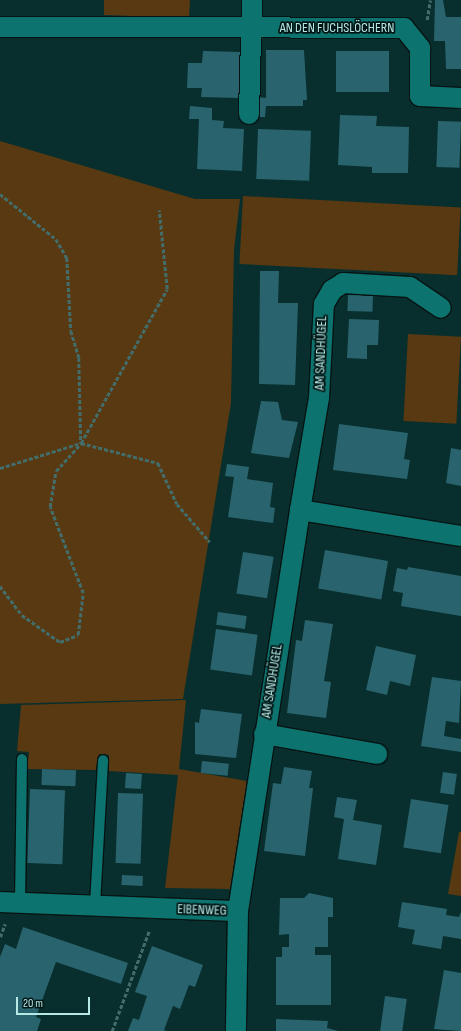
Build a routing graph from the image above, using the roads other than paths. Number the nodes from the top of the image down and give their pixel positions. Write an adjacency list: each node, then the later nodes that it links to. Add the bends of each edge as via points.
1 (252, 0): 3 (street)
2 (0, 27): 3 (street, AN DEN FUCHSLÖCHERN)
3 (251, 28): 4 (street, AN DEN FUCHSLÖCHERN, via 404,28 420,48 420,96); 5 (street)
4 (461, 98)
5 (249, 114)
6 (441, 308): 7 (street, AM SANDHÜGEL, via 410,287 343,283 332,290 324,304 319,398)
7 (300, 510): 8 (street); 9 (street, AM SANDHÜGEL)
8 (461, 536)
9 (264, 734): 10 (street, AM SANDHÜGEL); 16 (street, AM SANDHÜGEL)
10 (377, 754)
11 (22, 759): 14 (lane)
12 (103, 760): 15 (lane)
13 (0, 902): 14 (street, EIBENWEG)
14 (20, 903): 15 (street, EIBENWEG)
15 (95, 905): 16 (street, EIBENWEG)
16 (238, 911): 17 (street, EIBENWEG)
17 (236, 1031)

